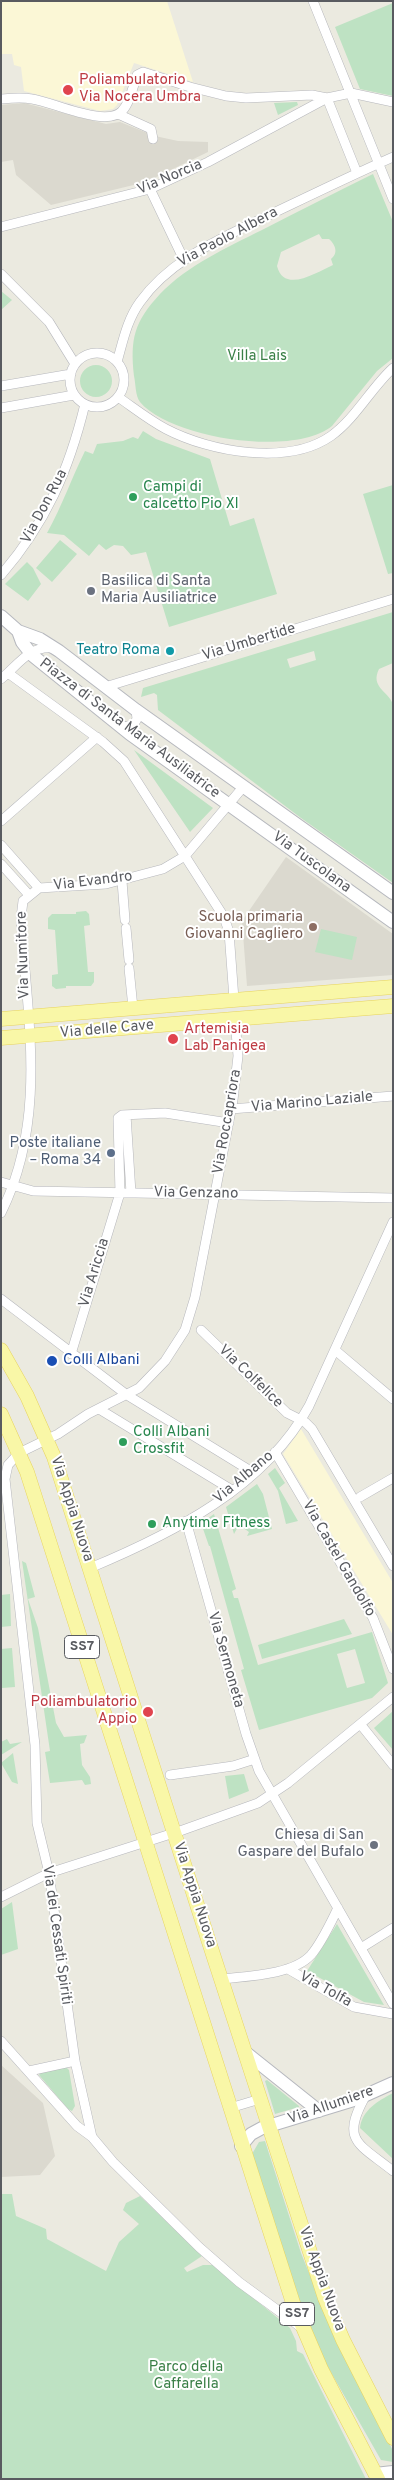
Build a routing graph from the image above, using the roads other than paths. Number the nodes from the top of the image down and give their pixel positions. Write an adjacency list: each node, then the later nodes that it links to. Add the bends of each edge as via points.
1 (313, 1): 2 (street)
2 (351, 93): 3 (street); 5 (street); 9 (street)
3 (327, 98): 6 (street, via 312,95 226,96 144,72 137,75 126,106); 10 (street); 11 (street, Via Norcia, via 208,162)
4 (1, 99): 6 (street, via 30,98 102,117)
5 (393, 102)
6 (118, 114): 7 (street, via 151,129)
7 (153, 139)
8 (393, 157): 9 (street)
9 (378, 163): 10 (street, Via Paolo Albera); 12 (street)
10 (357, 173): 14 (street, Via Paolo Albera)
11 (150, 189): 13 (street, Via Norcia); 14 (street)
12 (393, 199)
13 (1, 228)
14 (184, 260): 16 (street, Via Paolo Albera, via 157,282 139,304 128,324)
15 (1, 274): 17 (street, via 50,322)
16 (117, 362): 17 (street, via 96,353); 22 (street, via 124,379)
17 (75, 364): 19 (street)
18 (393, 368): 22 (street, via 335,433 314,445 287,452 234,449 189,439 153,422)
19 (71, 374): 20 (street); 21 (street)
20 (1, 386)
21 (74, 395): 23 (street); 24 (street)
22 (118, 396): 23 (street, via 102,406)
23 (85, 404): 25 (street, Via Don Rua, via 58,489 28,542)
24 (1, 408)
25 (1, 575)
26 (393, 599): 32 (street, Via Umbertide)
27 (1, 616): 28 (main road)
28 (18, 631): 29 (main road); 30 (main road)
29 (55, 648): 30 (street); 32 (main road, Piazza di Santa Maria Ausiliatrice)
30 (30, 652): 31 (street); 34 (main road, Piazza di Santa Maria Ausiliatrice)
31 (4, 676): 35 (street, Piazza di Santa Maria Ausiliatrice)
32 (105, 687): 33 (main road, Piazza di Santa Maria Ausiliatrice)
33 (136, 710): 34 (street, via 134,724); 36 (main road, Piazza di Santa Maria Ausiliatrice)
34 (122, 728): 37 (main road, Piazza di Santa Maria Ausiliatrice)
35 (97, 737): 38 (street); 40 (street, Piazza di Santa Maria Ausiliatrice, via 124,761)
36 (244, 786): 37 (street, Piazza di Santa Maria Ausiliatrice); 44 (main road, Via Tuscolana)
37 (230, 805): 40 (street, Piazza di Santa Maria Ausiliatrice); 46 (main road, Via Tuscolana)
38 (1, 821)
39 (1, 845): 43 (street)
40 (185, 856): 42 (street, Via Evandro, via 158,872); 48 (street, via 227,923)
41 (1, 864): 45 (street)
42 (122, 881): 43 (street, Via Evandro); 50 (street)
43 (39, 888): 45 (street, Via Evandro)
44 (393, 894)
45 (28, 895): 51 (street, Via Numitore, via 21,910)
46 (392, 920)
47 (393, 987): 48 (main road, Via delle Cave)
48 (234, 999): 50 (main road, Via delle Cave); 53 (main road)
49 (393, 1006): 53 (main road, Via delle Cave)
50 (133, 1008): 51 (main road, Via delle Cave)
51 (27, 1017): 52 (main road, Via delle Cave); 54 (street, Via Numitore)
52 (1, 1019)
53 (235, 1019): 54 (main road, Via delle Cave); 57 (street, Via Roccapriora, via 238,1056)
54 (29, 1036): 55 (main road, Via delle Cave); 61 (street, Via Numitore, via 31,1103)
55 (1, 1038)
56 (393, 1096): 57 (street, Via Marino Laziale)
57 (231, 1109): 59 (street, Via Roccapriora)
58 (126, 1115): 59 (street, via 165,1113); 62 (street, Via Ariccia, via 119,1117 117,1123); 63 (street)
59 (229, 1123): 64 (street, Via Roccapriora)
60 (1, 1182): 61 (street, Via Genzano)
61 (14, 1187): 62 (street, Via Genzano, via 33,1191); 66 (street, Via Numitore)
62 (120, 1193): 63 (street, Via Genzano); 72 (street, Via Ariccia)
63 (130, 1193): 64 (street, Via Genzano)
64 (215, 1195): 65 (street, Via Genzano); 73 (street, Via Roccapriora, via 187,1326 160,1367)
65 (393, 1198)
66 (1, 1213)
67 (393, 1222): 71 (street, Via Albano)
68 (1, 1298): 72 (street)
69 (201, 1330): 77 (street, Via Colfelice, via 287,1413)
70 (1, 1350): 78 (main road, Via Appia Nuova / SS7)
71 (334, 1350): 74 (street); 77 (street, Via Albano)
72 (71, 1354): 73 (street)
73 (127, 1395): 75 (street, Via Roccapriora); 81 (street)
74 (393, 1398)
75 (100, 1409): 78 (street, Via Roccapriora); 83 (street)
76 (1, 1414): 79 (main road, Via Appia Nuova / SS7)
77 (300, 1420): 80 (street, Via Albano); 86 (street, via 312,1429)
78 (48, 1440): 79 (street, Via Roccapriora); 87 (main road, Via Appia Nuova / SS7)
79 (19, 1452): 96 (main road, Via Appia Nuova / SS7); 97 (street, Via dei Cessati Spiriti, via 8,1465 5,1480 35,1746 37,1822)
80 (275, 1452): 81 (street, Via Albano); 88 (street, Via Castel Gandolfo, via 374,1618)
81 (254, 1473): 83 (street, Via Albano)
82 (393, 1478): 84 (street)
83 (232, 1490): 85 (street, Via Albano)
84 (360, 1497)
85 (186, 1522): 87 (street, Via Albano); 91 (street, Via Sermoneta)
86 (392, 1563)
87 (90, 1568): 95 (main road, Via Appia Nuova / SS7)
88 (393, 1669)
89 (393, 1697): 90 (street)
90 (361, 1725): 92 (street); 94 (street)
91 (255, 1760): 93 (street); 94 (street, Via Sermoneta)
92 (393, 1765)
93 (170, 1775)
94 (271, 1795): 95 (street, via 237,1812); 99 (street, Via Sermoneta)
95 (174, 1833): 96 (street); 103 (main road, Via Appia Nuova / SS7)
96 (144, 1842): 97 (street); 113 (main road, Via Appia Nuova / SS7)
97 (49, 1873): 98 (street); 108 (street, Via dei Cessati Spiriti)
98 (1, 1897)
99 (338, 1908): 101 (street, Via Sermoneta); 102 (street, via 310,1956)
100 (393, 1928): 101 (street)
101 (361, 1948): 104 (street, Via Sermoneta)
102 (288, 1969): 103 (street); 105 (street, Via Tolfa, via 350,2005)
103 (221, 1979): 107 (main road, Via Appia Nuova / SS7)
104 (393, 2004)
105 (393, 2014)
106 (1, 2041): 109 (street)
107 (245, 2052): 112 (main road, Via Appia Nuova / SS7); 114 (main road)
108 (75, 2062): 109 (street); 116 (street, Via dei Cessati Spiriti)
109 (29, 2070): 116 (street, via 77,2126)
110 (393, 2083): 111 (main road, Via Allumiere)
111 (366, 2095): 114 (main road, Via Allumiere); 118 (street, via 353,2120 353,2136)
112 (260, 2099): 113 (street); 115 (main road, Via Appia Nuova / SS7)
113 (230, 2108): 117 (main road, Via Appia Nuova / SS7)
114 (319, 2111): 115 (main road, Via Allumiere)
115 (269, 2126): 117 (main road, Via Allumiere, via 254,2132); 120 (main road, Via Appia Nuova / SS7, via 333,2318)
116 (92, 2136): 119 (street, Via dei Cessati Spiriti, via 113,2162 198,2247 238,2282)
117 (241, 2146): 119 (main road, Via Appia Nuova / SS7)
118 (393, 2171)
119 (302, 2328): 122 (main road, Via Appia Nuova / SS7)
120 (393, 2438)
121 (393, 2472): 122 (main road, Via Appia Nuova)
122 (377, 2476)

